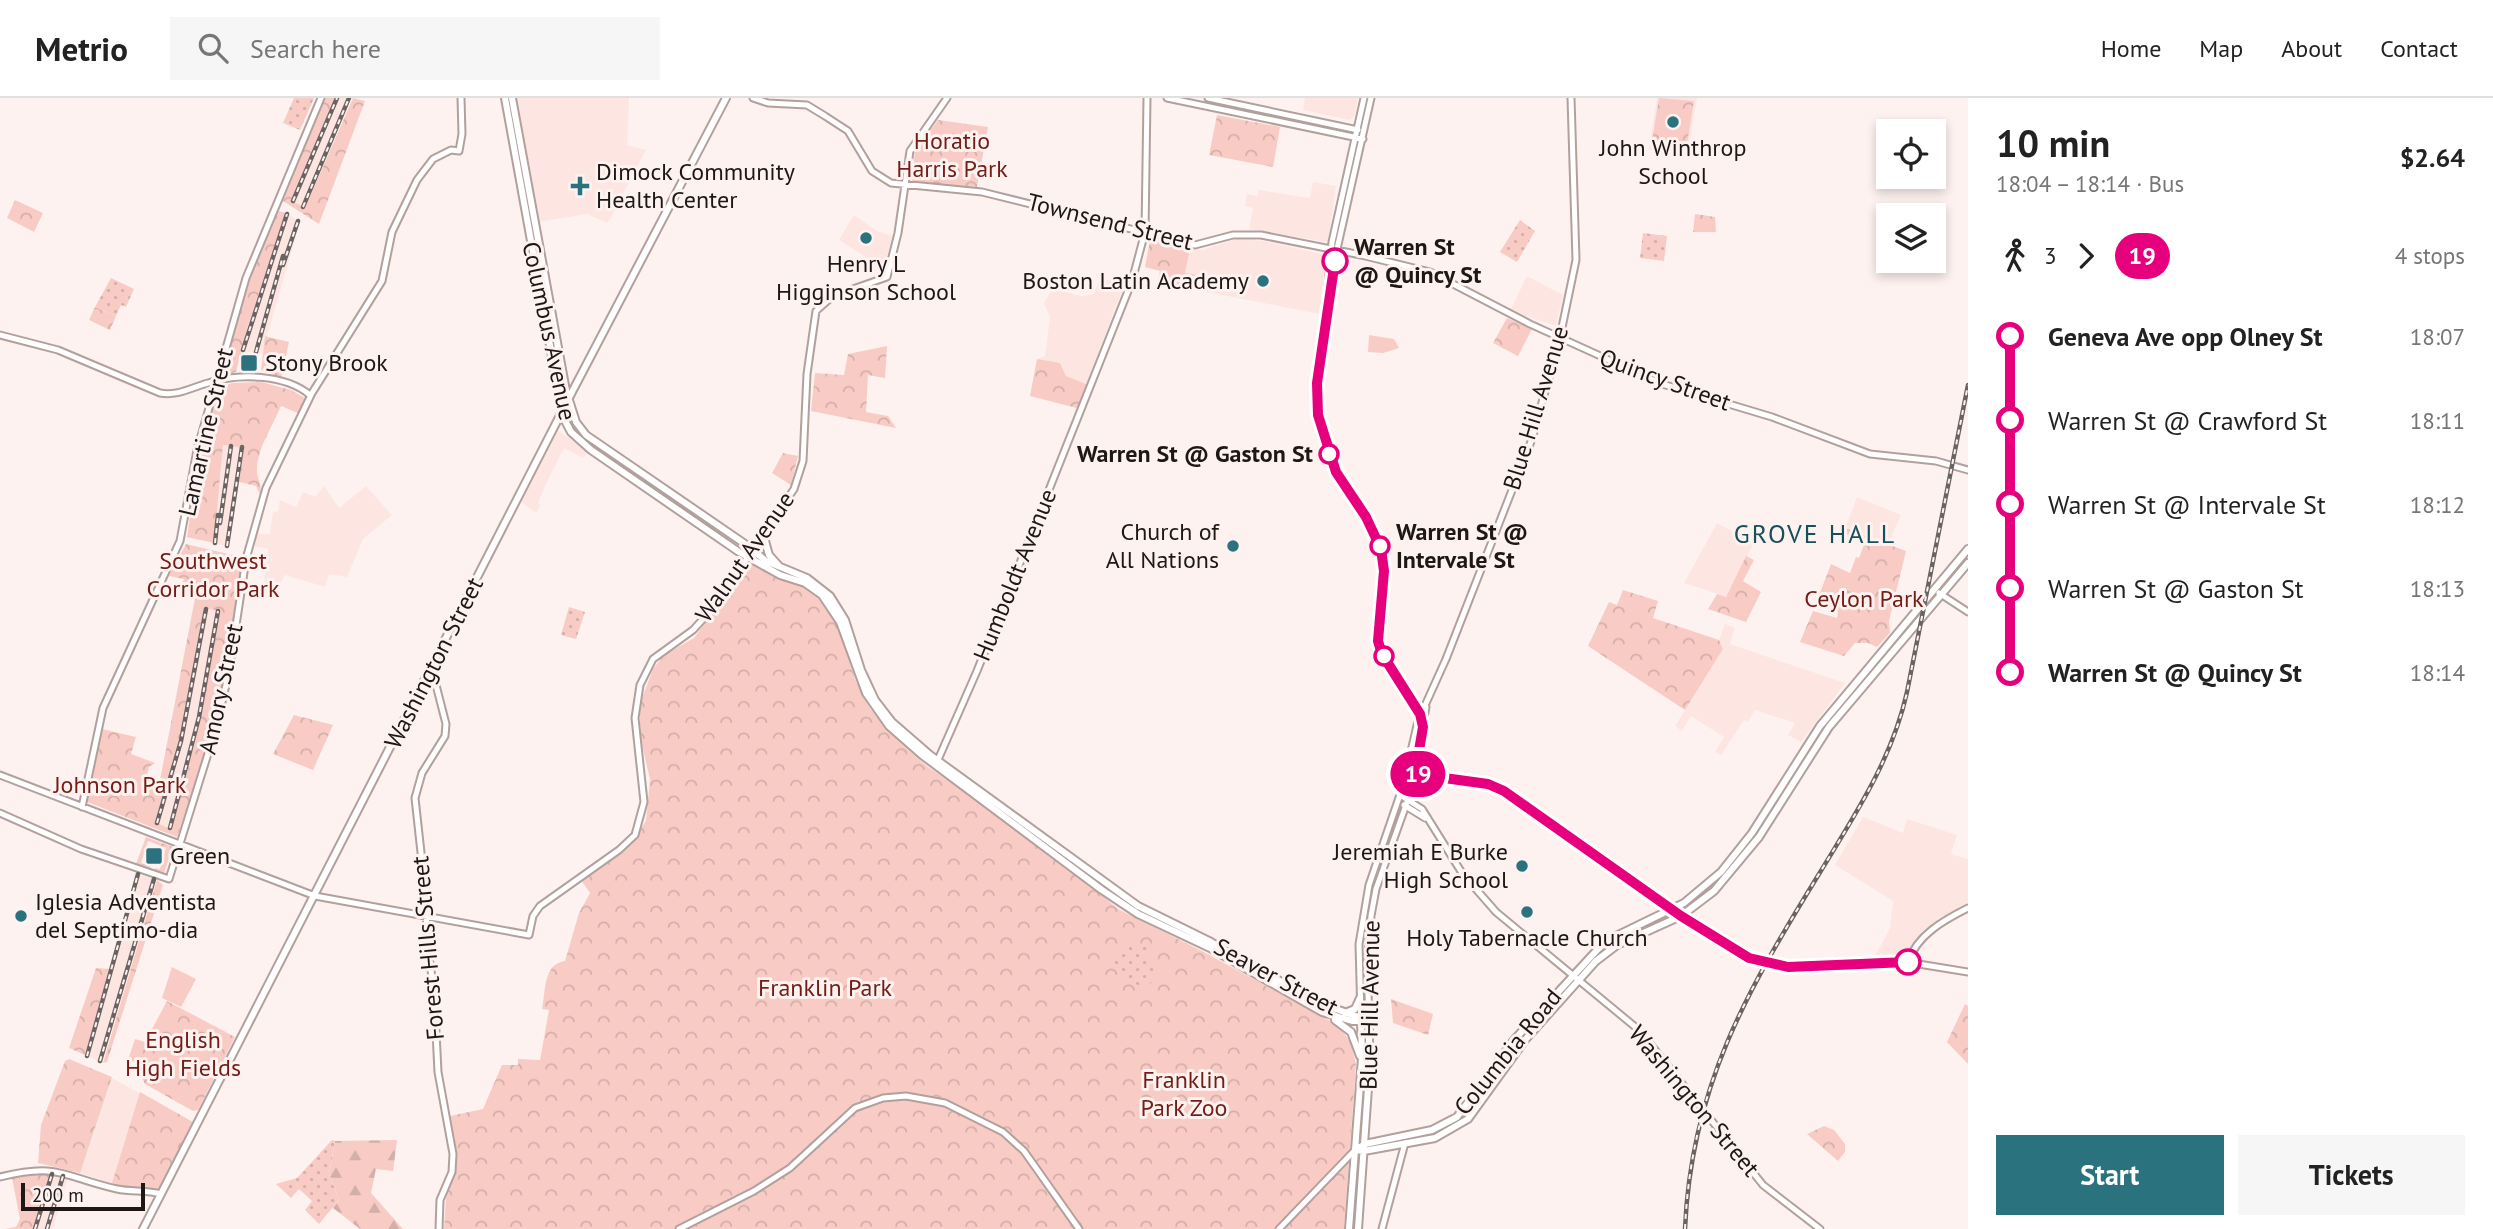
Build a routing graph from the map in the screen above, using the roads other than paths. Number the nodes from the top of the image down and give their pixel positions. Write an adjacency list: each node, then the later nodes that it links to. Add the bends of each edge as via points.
1 (321, 98): 21 (main road, Lamartine Street, via 248,271)
2 (461, 98): 22 (main road, Amory Street, via 459,150 433,159 417,180 392,232 381,284)
3 (505, 98): 24 (main road, Columbus Avenue)
4 (512, 98): 23 (main road, Columbus Avenue)
5 (726, 98): 23 (main road, Washington Street)
6 (753, 98): 16 (main road, Townsend Street, via 813,108 848,131 874,174)
7 (947, 98): 16 (main road, Walnut Avenue, via 910,151)
8 (1147, 98): 17 (main road, Humboldt Avenue)
9 (1167, 98): 15 (main road)
10 (1208, 98): 14 (main road)
11 (1364, 98): 14 (main road)
12 (1371, 98): 14 (main road)
13 (1571, 98): 20 (main road, Blue Hill Avenue, via 1576,260)
14 (1361, 130): 15 (main road)
15 (1359, 138): 18 (main road)
16 (905, 186): 17 (main road, Townsend Street, via 986,192); 26 (main road, Walnut Avenue, via 887,277 833,296 817,311 807,374 802,468 794,489)
17 (1145, 232): 18 (main road, Townsend Street, via 1200,246 1250,234); 38 (main road, Humboldt Avenue, via 1128,293)
18 (1335, 250): 20 (main road, Quincy Street, via 1432,273); 36 (main road, via 1317,383 1318,415 1336,472 1381,549 1384,571 1377,632 1382,654)
19 (0, 335): 21 (main road, via 58,350 164,394)
20 (1560, 337): 25 (main road, Quincy Street, via 1662,384 1772,417 1864,452 1937,461); 35 (main road, Blue Hill Avenue, via 1532,439)
21 (216, 381): 22 (main road, via 262,378); 44 (main road, Lamartine Street, via 197,450 180,543 102,710)
22 (310, 396): 46 (main road, Amory Street, via 259,507 241,584 227,681)
23 (568, 399): 24 (main road, Washington Street); 28 (main road, Columbus Avenue, via 587,436)
24 (562, 413): 28 (main road, Columbus Avenue, via 568,429 589,449); 34 (main road, Washington Street)
25 (1968, 470)
26 (763, 534): 28 (main road, Walnut Avenue); 30 (main road, via 770,556)
27 (1968, 549): 31 (main road, Columbia Road)
28 (751, 553): 30 (main road, Seaver Street); 38 (main road, Seaver Street, via 770,570 810,586 827,600 873,706 901,738); 51 (main road, Walnut Avenue, via 693,631 653,659 640,685 635,718 644,802 640,824 629,841 540,906 528,935)
29 (1968, 563): 32 (main road, Columbia Road)
30 (783, 569): 38 (main road, Seaver Street, via 807,578 830,596 845,620 875,699 900,730)
31 (1936, 585): 32 (main road); 49 (main road, Columbia Road, via 1820,726 1736,855 1709,884)
32 (1939, 594): 33 (main road); 50 (main road, Columbia Road, via 1829,727 1728,878)
33 (1968, 612)
34 (428, 676): 47 (main road, Washington Street); 51 (main road, Forest Hills Street, via 436,685 446,730 415,792)
35 (1427, 704): 36 (main road, Blue Hill Avenue); 37 (main road, Blue Hill Avenue)
36 (1420, 714): 37 (main road); 41 (main road, Blue Hill Avenue)
37 (1423, 727): 39 (main road, Blue Hill Avenue)
38 (936, 762): 56 (main road, Seaver Street, via 1130,909 1222,954); 57 (main road, Seaver Street, via 1130,901)
39 (1415, 774): 43 (main road, Blue Hill Avenue); 49 (main road, via 1488,784 1504,791)
40 (0, 775): 44 (main road)
41 (1400, 795): 42 (main road, Blue Hill Avenue); 43 (main road, Washington Street)
42 (1398, 803): 43 (main road, Washington Street); 55 (main road, Blue Hill Avenue, via 1365,898 1359,944)
43 (1408, 803): 54 (main road, Washington Street, via 1427,820 1472,887 1507,923); 58 (main road, Blue Hill Avenue, via 1376,889)
44 (82, 807): 46 (main road)
45 (0, 813): 46 (main road, Amory Street, via 130,868 169,879)
46 (180, 844): 47 (main road)
47 (315, 896): 51 (main road); 64 (main road, Washington Street)
48 (1968, 908): 52 (main road, via 1936,926)
49 (1672, 910): 50 (main road); 54 (main road, Columbia Road, via 1609,939)
50 (1681, 916): 52 (main road, via 1744,956 1773,965); 54 (main road, Columbia Road, via 1617,944)
51 (427, 917): 66 (main road, Forest Hills Street, via 438,1072 453,1154 452,1172 440,1200)
52 (1908, 962): 53 (main road)
53 (1968, 972)
54 (1574, 978): 60 (main road, Columbia Road, via 1468,1119 1439,1136); 61 (main road, Columbia Road, via 1514,1040 1457,1117 1432,1130); 73 (main road, Washington Street, bridge, via 1639,1030 1763,1185)
55 (1360, 998): 57 (main road, via 1355,1009); 58 (main road, Blue Hill Avenue)
56 (1322, 1012): 58 (main road, Seaver Street); 59 (main road, via 1351,1032)
57 (1342, 1013): 58 (main road, Seaver Street)
58 (1364, 1020): 59 (main road, Blue Hill Avenue); 61 (main road, Blue Hill Avenue)
59 (1361, 1068): 62 (main road, Blue Hill Avenue)
60 (1405, 1143): 61 (main road, Columbia Road); 72 (main road)
61 (1364, 1147): 62 (main road, Columbia Road); 71 (main road, Blue Hill Avenue)
62 (1355, 1150): 69 (main road); 70 (main road, Blue Hill Avenue)
63 (3, 1177): 64 (main road, via 50,1169 122,1190)
64 (161, 1194): 65 (main road, Washington Street)
65 (143, 1229)
66 (439, 1229)
67 (679, 1229): 68 (main road, via 790,1168 855,1108 906,1096 945,1103 1003,1132 1029,1157)
68 (1079, 1229)
69 (1279, 1229)
70 (1349, 1229)
71 (1358, 1229)
72 (1382, 1229)
73 (1820, 1229)

